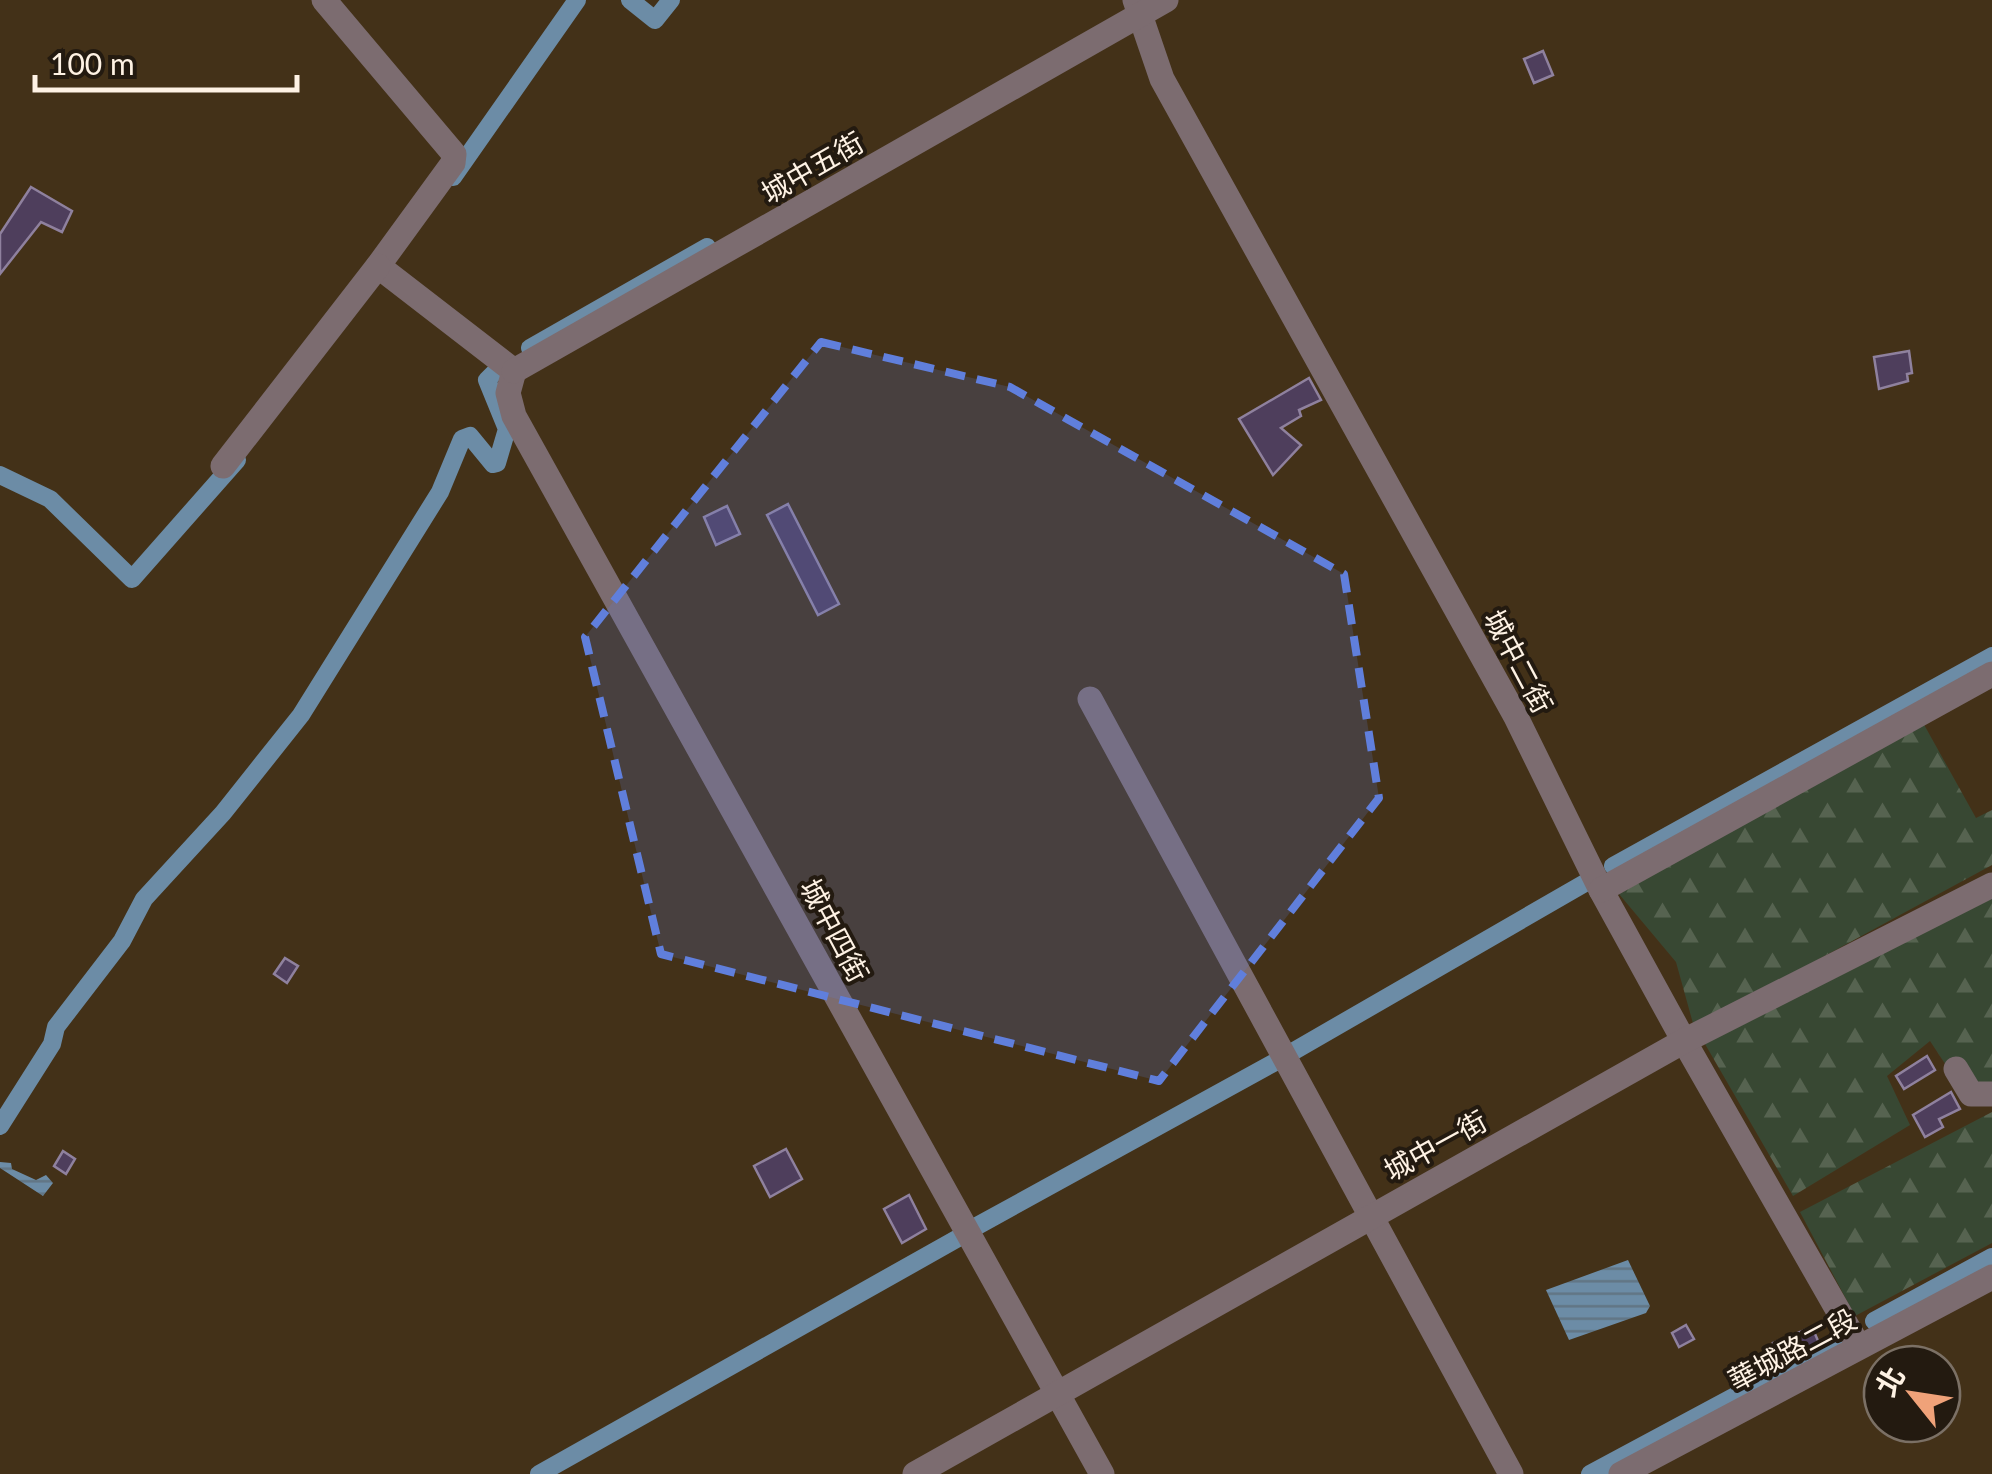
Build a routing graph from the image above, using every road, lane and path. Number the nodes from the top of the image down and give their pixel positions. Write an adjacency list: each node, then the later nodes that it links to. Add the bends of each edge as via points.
1 (324, 0): 4 (street, via 454,154)
2 (1166, 0): 3 (street, 城中五街)
3 (1138, 8): 5 (street, 城中五街); 10 (street, 城中二街, via 1162,79 1507,700)
4 (378, 266): 5 (street); 6 (street)
5 (514, 371): 17 (street, 城中四街, via 508,394 514,416)
6 (223, 466)
7 (1992, 674): 10 (street)
8 (1090, 699): 14 (street)
9 (1992, 885): 11 (street, 城中一街)
10 (1601, 890): 11 (street, 城中二街)
11 (1684, 1042): 14 (street, 城中一街); 16 (street, 城中二街)
12 (1956, 1069): 13 (street, via 1971,1094)
13 (1992, 1094)
14 (1373, 1213): 17 (street, 城中一街); 20 (street)
15 (1992, 1277): 16 (street, 華城路二段)
16 (1859, 1348): 21 (street, 華城路二段)
17 (1058, 1391): 18 (street, 城中一街); 19 (street, 城中四街)
18 (915, 1474)
19 (1102, 1474)
20 (1511, 1474)
21 (1621, 1474)

